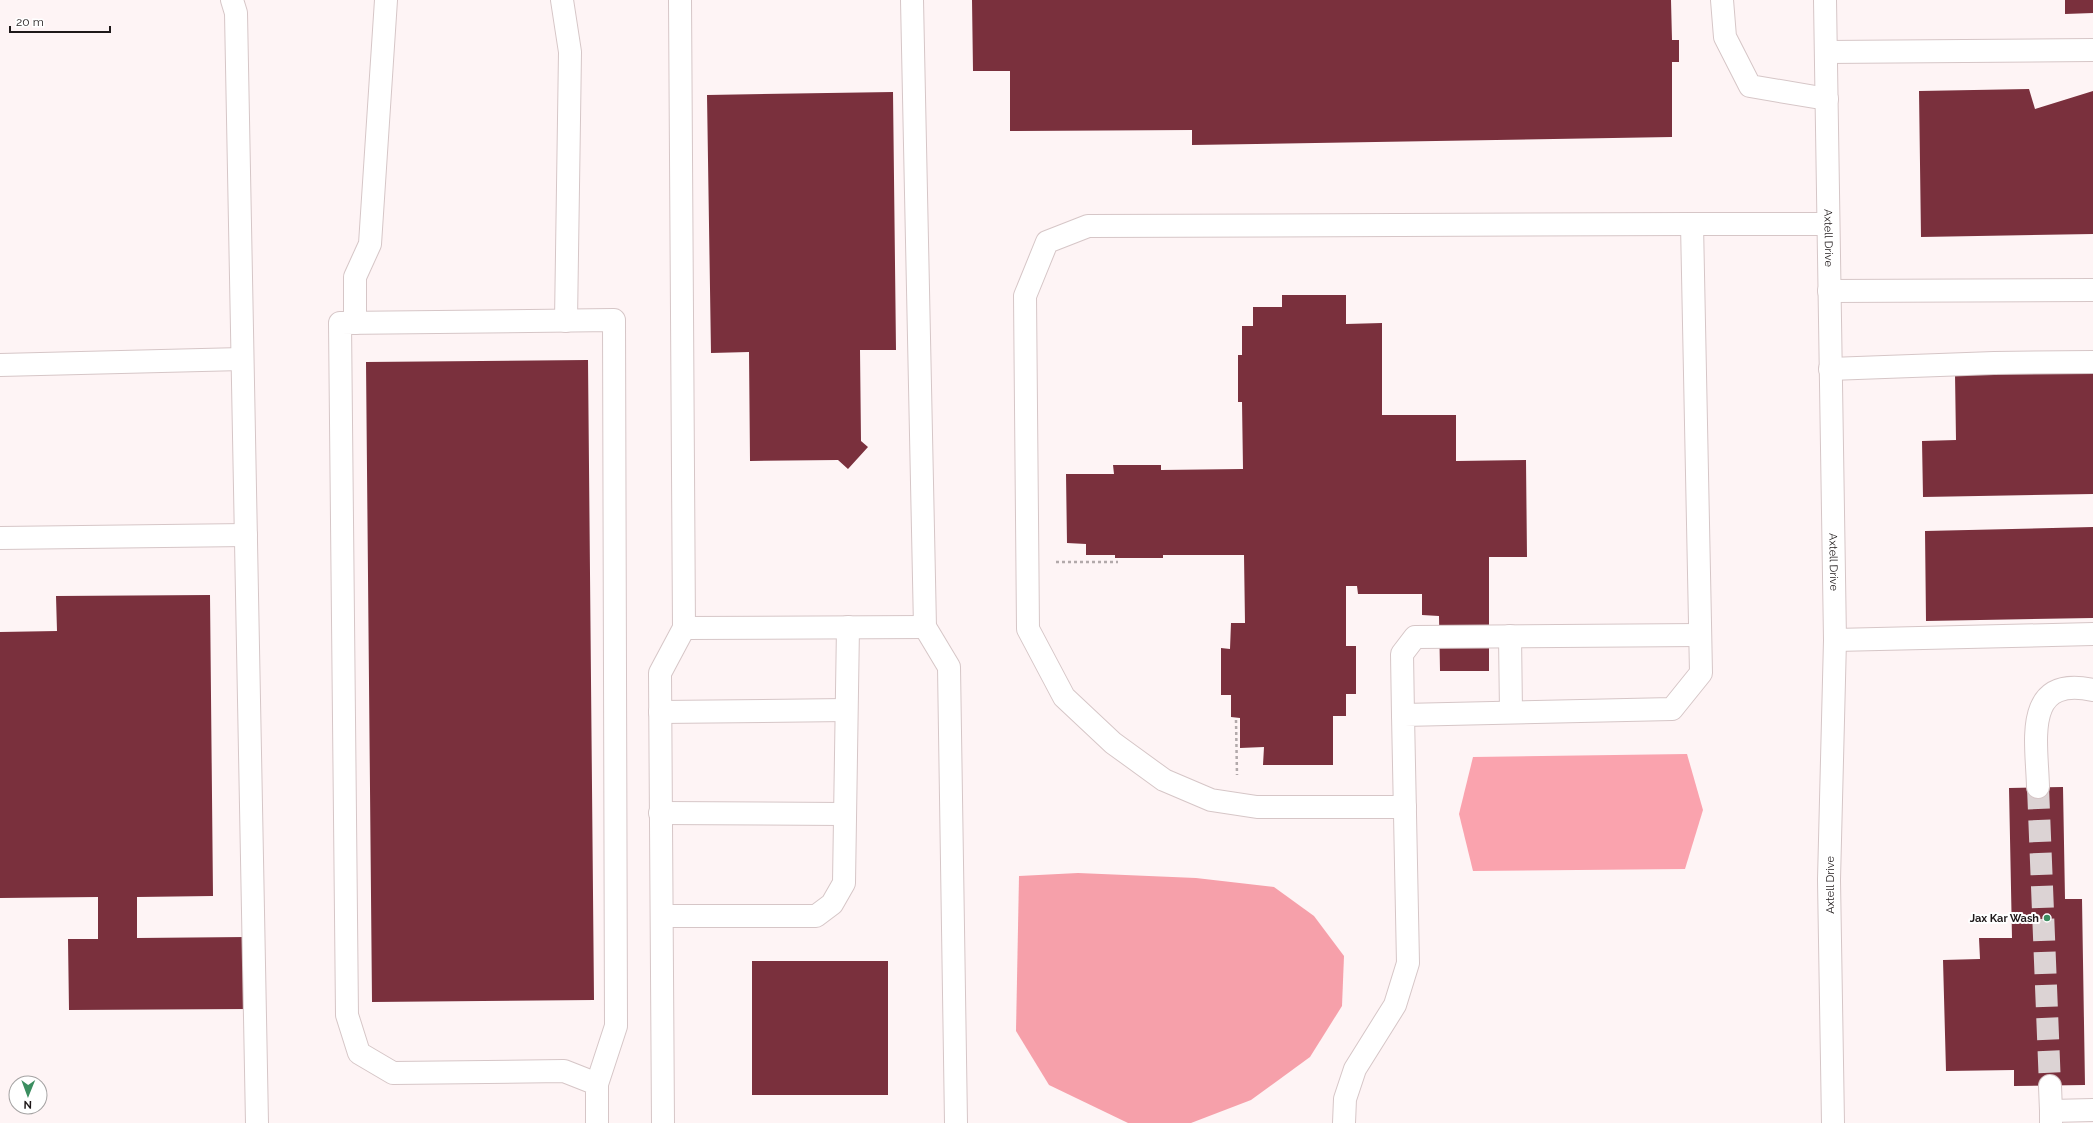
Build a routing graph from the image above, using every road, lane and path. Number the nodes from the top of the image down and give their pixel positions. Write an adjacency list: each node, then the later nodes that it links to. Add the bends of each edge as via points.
1 (232, 0): 17 (street, via 236,13)
2 (386, 0): 16 (street, via 370,244 355,277)
3 (562, 0): 15 (street, via 570,52)
4 (680, 0): 27 (street)
5 (912, 0): 26 (street)
6 (1722, 0): 10 (street, via 1725,37 1750,86)
7 (1830, 2): 9 (street, Axtell Drive)
8 (2093, 50): 9 (street)
9 (1826, 52): 10 (street, Axtell Drive)
10 (1827, 98): 12 (street, Axtell Drive)
11 (1692, 224): 12 (street); 29 (street); 40 (street, via 1088,226 1047,242 1025,296 1028,630 1064,697 1113,743 1164,780 1211,800 1257,807)
12 (1828, 224): 14 (street, Axtell Drive)
13 (2093, 290): 14 (street)
14 (1829, 291): 20 (street, Axtell Drive)
15 (566, 321): 16 (street); 44 (street, via 614,320 616,1026)
16 (355, 323): 44 (street, via 340,323 347,1015 358,1053 393,1073 564,1071)
17 (242, 359): 19 (street); 21 (street)
18 (2093, 362): 20 (street, via 1994,362)
19 (0, 365)
20 (1830, 368): 31 (street, Axtell Drive)
21 (246, 535): 22 (street); 48 (street)
22 (0, 538)
23 (1048, 562): 24 (path)
24 (1118, 562)
25 (848, 627): 26 (street); 27 (street); 33 (street)
26 (925, 627): 51 (street, via 949,667)
27 (684, 628): 34 (street, via 660,673)
28 (2093, 634): 31 (street)
29 (1700, 635): 30 (street); 35 (street, via 1701,673 1672,709)
30 (1510, 636): 35 (street); 36 (street, via 1415,637 1402,654)
31 (1835, 640): 53 (street, Axtell Drive, via 1829,880)
32 (2093, 690): 39 (street, via 2076,686 2055,691 2042,704 2036,723)
33 (846, 710): 34 (street); 42 (street)
34 (660, 712): 41 (street)
35 (1511, 712): 36 (street)
36 (1404, 715): 40 (street)
37 (1236, 720): 38 (path)
38 (1237, 778)
39 (2038, 787)
40 (1405, 807): 52 (street, via 1408,963 1395,1005 1355,1069 1345,1099)
41 (660, 813): 42 (street); 43 (street)
42 (844, 814): 43 (street, via 844,883 832,904 816,916)
43 (662, 916): 50 (street)
44 (597, 1084): 49 (street)
45 (2050, 1086): 47 (street)
46 (2093, 1110): 47 (street)
47 (2051, 1117)
48 (257, 1123)
49 (597, 1123)
50 (663, 1123)
51 (956, 1123)
52 (1344, 1123)
53 (1833, 1123)

